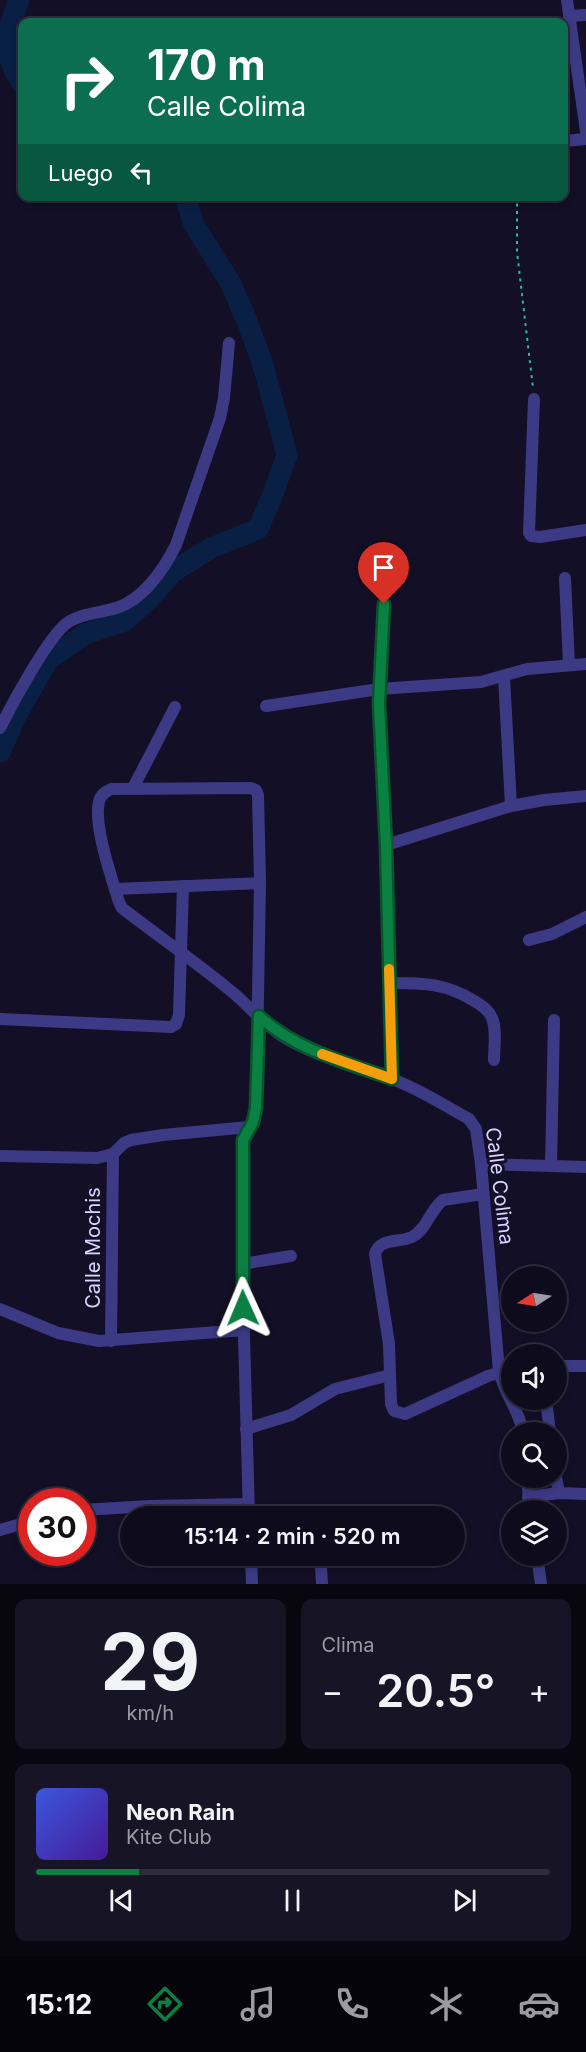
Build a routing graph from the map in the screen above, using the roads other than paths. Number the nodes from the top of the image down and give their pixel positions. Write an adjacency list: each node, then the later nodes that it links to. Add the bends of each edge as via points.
1 (567, 0): 3 (street)
2 (586, 15): 3 (street)
3 (569, 16): 4 (street)
4 (586, 130)
5 (586, 139): 6 (street)
6 (568, 141)
7 (229, 343): 18 (street, via 217,427 169,560 126,604 76,618 61,629)
8 (534, 399): 9 (street, via 529,533 540,537)
9 (586, 530)
10 (565, 578): 13 (street)
11 (384, 604): 15 (street)
12 (586, 664): 13 (street)
13 (569, 665): 14 (street, via 527,669)
14 (504, 677): 15 (street, via 468,684); 21 (street)
15 (379, 689): 16 (street); 22 (street)
16 (266, 706)
17 (175, 707): 19 (street)
18 (0, 728)
19 (133, 788): 23 (street, via 256,790); 25 (street, Calle Colima, via 111,789 99,802 102,839)
20 (586, 796): 21 (street)
21 (511, 806): 22 (street)
22 (386, 845): 29 (street)
23 (260, 884): 24 (street); 30 (street)
24 (183, 886): 25 (street); 28 (street)
25 (115, 889): 28 (street, Calle Colima, via 122,908)
26 (586, 917): 27 (street, via 559,932)
27 (529, 940)
28 (182, 954): 30 (street, Calle Colima); 31 (street, via 179,1020 171,1027)
29 (390, 983): 33 (street, via 447,987 484,1007 493,1019); 34 (street)
30 (259, 1016): 34 (street, Calle Colima, via 283,1036 306,1047); 35 (street, via 256,1108)
31 (0, 1018)
32 (554, 1020): 39 (street)
33 (494, 1060)
34 (392, 1079): 38 (street, Calle Colima, via 469,1119 476,1129)
35 (249, 1127): 36 (street, via 131,1140); 43 (street, via 243,1140)
36 (113, 1154): 37 (street, via 97,1158); 46 (street, Calle Mochis)
37 (0, 1156)
38 (481, 1164): 39 (street); 41 (street, Calle Colima)
39 (551, 1166): 40 (street)
40 (586, 1167)
41 (483, 1194): 47 (street, Calle Colima); 51 (street, via 443,1200 415,1235 381,1244 375,1254)
42 (291, 1256): 43 (street)
43 (242, 1264): 45 (street)
44 (0, 1309): 46 (street, via 58,1333)
45 (244, 1330): 46 (street); 52 (street)
46 (111, 1341)
47 (502, 1344)
48 (567, 1366): 49 (street)
49 (586, 1366)
50 (501, 1372): 51 (street, via 405,1414 394,1410)
51 (390, 1375): 52 (street, via 335,1389 291,1415)
52 (246, 1429): 59 (street)
53 (528, 1488): 57 (street)
54 (558, 1488): 55 (street)
55 (559, 1493): 56 (street); 57 (street)
56 (586, 1494)
57 (528, 1497): 58 (street)
58 (528, 1500)
59 (249, 1506)
60 (120, 1508): 61 (street)
61 (96, 1509)
62 (18, 1525): 63 (street)
63 (0, 1530)
64 (251, 1566): 67 (street)
65 (539, 1566): 69 (street)
66 (321, 1567): 68 (street)
67 (252, 1584)
68 (322, 1584)
69 (542, 1584)

